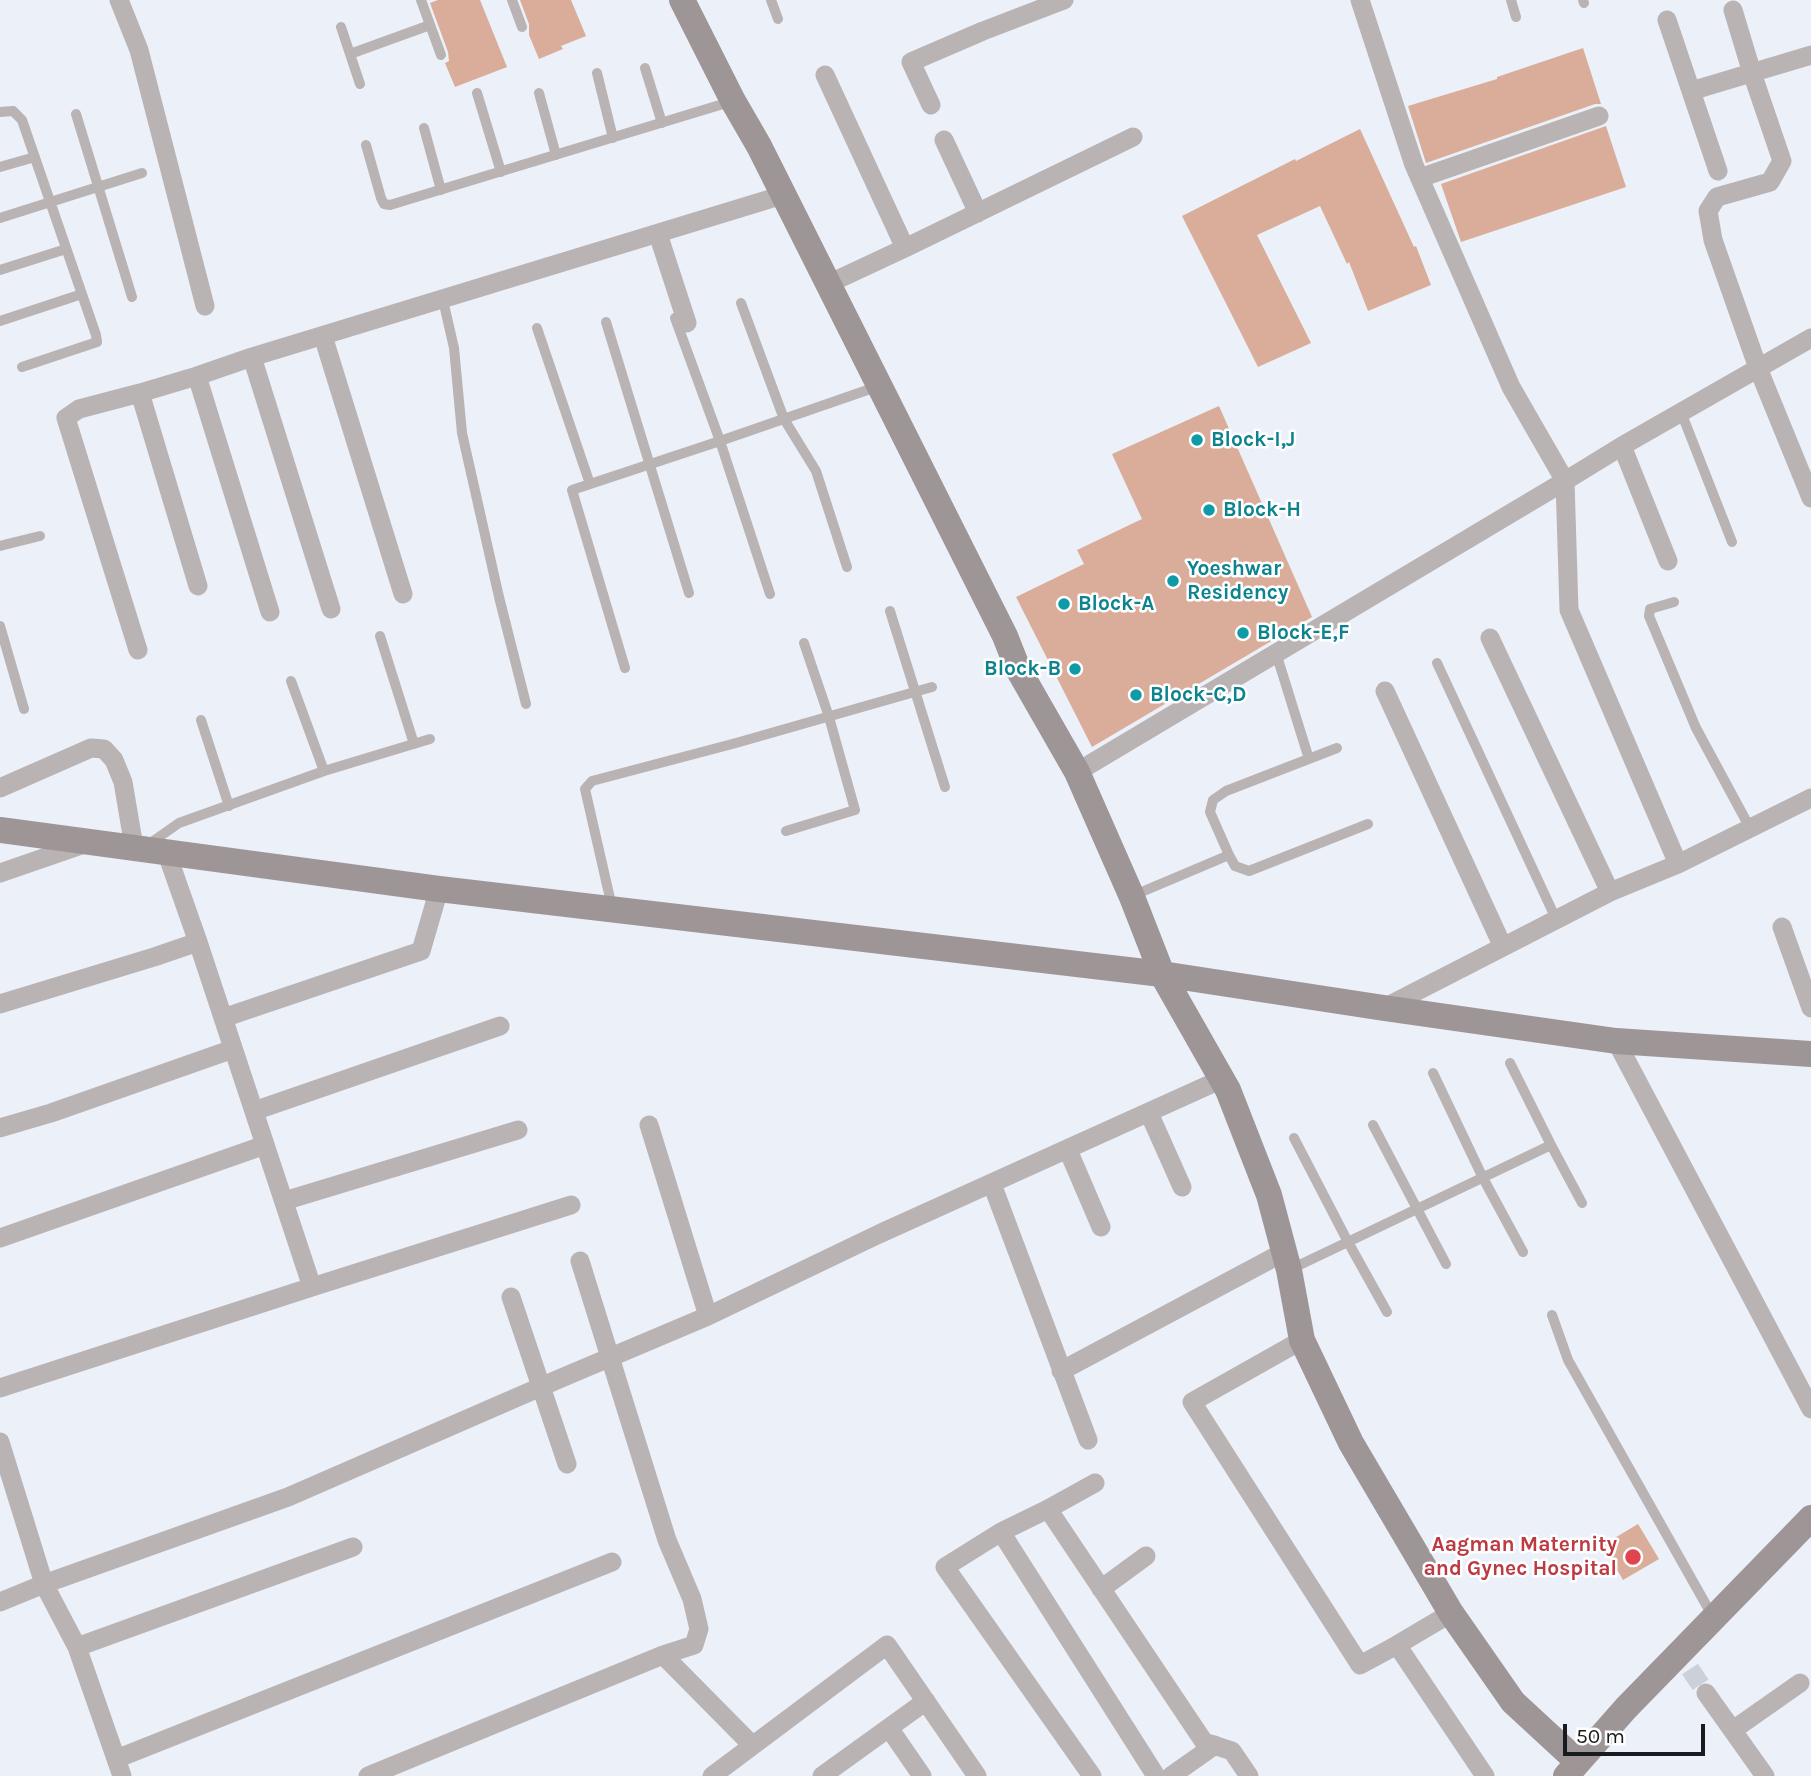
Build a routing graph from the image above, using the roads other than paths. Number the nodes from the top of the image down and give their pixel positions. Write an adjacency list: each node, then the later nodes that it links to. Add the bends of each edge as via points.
1 (119, 0): 60 (street, via 139,50)
2 (421, 0): 13 (lane)
3 (512, 0): 15 (lane)
4 (682, 0): 27 (street)
5 (771, 0): 11 (lane)
6 (1064, 0): 28 (street, via 911,62)
7 (1360, 0): 44 (street)
8 (1511, 0): 10 (lane)
9 (1734, 10): 21 (street)
10 (1516, 17)
11 (778, 19)
12 (1667, 20): 24 (street)
13 (430, 25): 16 (lane); 17 (lane)
14 (341, 26): 16 (lane)
15 (522, 27)
16 (350, 54): 23 (lane)
17 (441, 55)
18 (1811, 55): 21 (street)
19 (645, 68): 32 (lane)
20 (597, 73): 35 (lane)
21 (1752, 73): 24 (street); 69 (street, via 1782,161 1770,182 1717,197 1708,211 1713,240)
22 (825, 75): 52 (street)
23 (360, 84)
24 (1691, 91): 41 (street)
25 (477, 93): 42 (lane)
26 (539, 93): 38 (lane)
27 (733, 101): 32 (lane); 47 (street)
28 (931, 105)
29 (0, 112): 39 (lane, via 13,111 22,120)
30 (76, 114): 45 (lane)
31 (1599, 117): 44 (street)
32 (662, 122): 35 (lane)
33 (424, 128): 46 (lane)
34 (1133, 137): 49 (street)
35 (613, 138): 38 (lane)
36 (944, 140): 49 (street)
37 (366, 145): 46 (lane, via 384,204)
38 (556, 155): 42 (lane)
39 (35, 157): 40 (lane); 48 (lane)
40 (0, 167)
41 (1718, 171)
42 (500, 172): 46 (lane)
43 (142, 173): 45 (lane)
44 (1420, 178): 78 (street, via 1511,387)
45 (99, 187): 48 (lane); 57 (lane)
46 (441, 190)
47 (783, 195): 51 (street); 55 (street)
48 (50, 202): 50 (lane); 53 (lane)
49 (978, 213): 52 (street)
50 (0, 218)
51 (658, 234): 58 (street); 61 (street)
52 (905, 248): 55 (street)
53 (66, 249): 54 (lane); 56 (lane)
54 (0, 270)
55 (828, 284): 71 (street)
56 (82, 294): 62 (lane); 68 (lane, via 97,342)
57 (132, 297)
58 (443, 300): 65 (street); 106 (lane, via 454,348 462,433)
59 (741, 303): 74 (lane)
60 (205, 306)
61 (680, 319): 75 (lane)
62 (0, 321)
63 (606, 322): 77 (lane)
64 (537, 328): 79 (lane)
65 (323, 336): 67 (street); 88 (street)
66 (1811, 338): 69 (street)
67 (252, 358): 70 (street); 91 (street)
68 (22, 368)
69 (1758, 368): 73 (street); 80 (street)
70 (197, 376): 72 (street); 93 (street)
71 (879, 386): 74 (lane); 115 (street, via 1018,669)
72 (140, 393): 86 (street); 98 (street, via 79,409 66,418)
73 (1681, 412): 76 (street); 82 (lane)
74 (784, 419): 75 (lane); 85 (lane, via 816,471)
75 (720, 441): 77 (lane); 89 (lane)
76 (1622, 446): 78 (street); 84 (street)
77 (649, 464): 79 (lane); 87 (lane)
78 (1565, 481): 99 (street); 127 (street, via 1569,610)
79 (590, 484): 101 (lane, via 572,490)
80 (1811, 498)
81 (40, 536): 83 (lane)
82 (1732, 542)
83 (0, 546)
84 (1668, 561)
85 (847, 567)
86 (198, 586)
87 (689, 593)
88 (403, 594)
89 (770, 594)
90 (1674, 601): 121 (lane, via 1650,609 1649,615 1696,728)
91 (331, 609)
92 (890, 611): 105 (lane)
93 (270, 612)
94 (0, 626): 107 (lane)
95 (380, 636): 111 (lane)
96 (1490, 638): 130 (street)
97 (803, 643): 108 (lane)
98 (138, 650)
99 (1276, 653): 113 (lane); 115 (street)
100 (1437, 663): 133 (lane)
101 (625, 668)
102 (291, 681): 114 (lane)
103 (932, 687): 105 (lane)
104 (1385, 691): 136 (street)
105 (916, 692): 108 (lane); 117 (lane)
106 (526, 704)
107 (24, 709)
108 (829, 717): 123 (lane, via 855,810); 132 (lane, via 592,781 585,789)
109 (201, 720): 119 (lane)
110 (430, 738): 111 (lane)
111 (414, 744): 114 (lane)
112 (1337, 748): 113 (lane)
113 (1309, 759): 126 (lane, via 1213,800 1210,811)
114 (324, 771): 119 (lane)
115 (1077, 772): 131 (street)
116 (0, 788): 125 (street, via 91,748 104,749 114,760)
117 (945, 788)
118 (1811, 797): 121 (street)
119 (229, 806): 125 (lane, via 179,823)
120 (1368, 824): 126 (lane, via 1249,871 1235,866)
121 (1750, 828): 127 (street)
122 (0, 830): 124 (street)
123 (786, 831)
124 (88, 842): 125 (street); 128 (street)
125 (148, 849): 129 (street); 135 (street)
126 (1229, 855): 131 (lane)
127 (1678, 864): 130 (street)
128 (0, 873)
129 (439, 889): 132 (street); 141 (street, via 421,951)
130 (1610, 892): 133 (street)
131 (1132, 897): 137 (street)
132 (613, 911): 137 (street)
133 (1556, 919): 136 (street)
134 (1782, 927): 140 (street)
135 (198, 942): 138 (street); 141 (street)
136 (1503, 947): 139 (street)
137 (1163, 974): 139 (street); 148 (street)
138 (0, 1004)
139 (1384, 1008): 143 (street)
140 (1811, 1008)
141 (223, 1018): 144 (street)
142 (500, 1026): 149 (street)
143 (1616, 1041): 145 (street); 183 (street)
144 (233, 1049): 149 (street); 153 (street)
145 (1811, 1054)
146 (1510, 1063): 157 (lane)
147 (1433, 1073): 159 (lane)
148 (1222, 1079): 150 (street); 171 (street, via 1269,1195)
149 (254, 1111): 156 (street)
150 (1149, 1113): 158 (street); 161 (street)
151 (649, 1125): 177 (street)
152 (1373, 1125): 165 (lane)
153 (0, 1128)
154 (519, 1130): 162 (street)
155 (1294, 1138): 168 (lane)
156 (265, 1145): 162 (street); 167 (street)
157 (1551, 1145): 159 (lane); 163 (lane)
158 (1068, 1150): 160 (street); 166 (street)
159 (1483, 1178): 165 (lane); 169 (lane)
160 (992, 1184): 177 (street); 180 (street)
161 (1182, 1187)
162 (284, 1201): 173 (street)
163 (1582, 1203)
164 (571, 1205): 173 (street)
165 (1416, 1208): 168 (lane); 172 (lane)
166 (1101, 1227)
167 (0, 1238)
168 (1348, 1242): 171 (lane); 175 (lane)
169 (1523, 1251)
170 (580, 1261): 179 (street)
171 (1286, 1261): 178 (street); 180 (street)
172 (1446, 1264)
173 (312, 1287): 182 (street)
174 (511, 1297): 181 (street)
175 (1387, 1312)
176 (1552, 1315): 198 (lane, via 1569,1360)
177 (708, 1316): 179 (street)
178 (1303, 1340): 197 (street, via 1351,1443); 199 (street, via 1192,1402 1360,1665)
179 (611, 1357): 181 (street); 201 (street, via 699,1629 694,1645)
180 (1061, 1371): 184 (street)
181 (542, 1386): 186 (street); 194 (street, via 288,1497)
182 (0, 1388)
183 (1811, 1409)
184 (1088, 1440)
185 (0, 1442): 194 (street)
186 (567, 1464)
187 (1094, 1483): 188 (street)
188 (1048, 1509): 190 (street); 195 (street)
189 (1811, 1518): 198 (street)
190 (1001, 1532): 216 (street, via 944,1567); 217 (street)
191 (353, 1547): 200 (street)
192 (1146, 1556): 195 (street)
193 (611, 1562): 209 (street)
194 (44, 1584): 196 (street); 200 (street)
195 (1101, 1589): 208 (street, via 1204,1742)
196 (0, 1602)
197 (1451, 1613): 199 (street); 210 (street, via 1513,1702)
198 (1714, 1617): 210 (street, via 1684,1661 1626,1708)
199 (1397, 1645): 220 (street)
200 (77, 1647): 209 (street)
201 (663, 1655): 207 (street); 212 (street)
202 (1800, 1684): 206 (street)
203 (1706, 1693): 206 (street)
204 (926, 1702): 205 (street); 207 (street, via 887,1644); 215 (street)
205 (889, 1728): 211 (street); 214 (street)
206 (1733, 1730): 221 (street)
207 (752, 1745): 213 (street)
208 (1215, 1745): 218 (street); 219 (street, via 1232,1751)
209 (119, 1768)
210 (1572, 1769)
211 (825, 1775)
212 (368, 1776)
213 (712, 1776)
214 (922, 1776)
215 (977, 1776)
216 (1093, 1776)
217 (1156, 1776)
218 (1171, 1776)
219 (1249, 1776)
220 (1485, 1776)
221 (1765, 1776)

